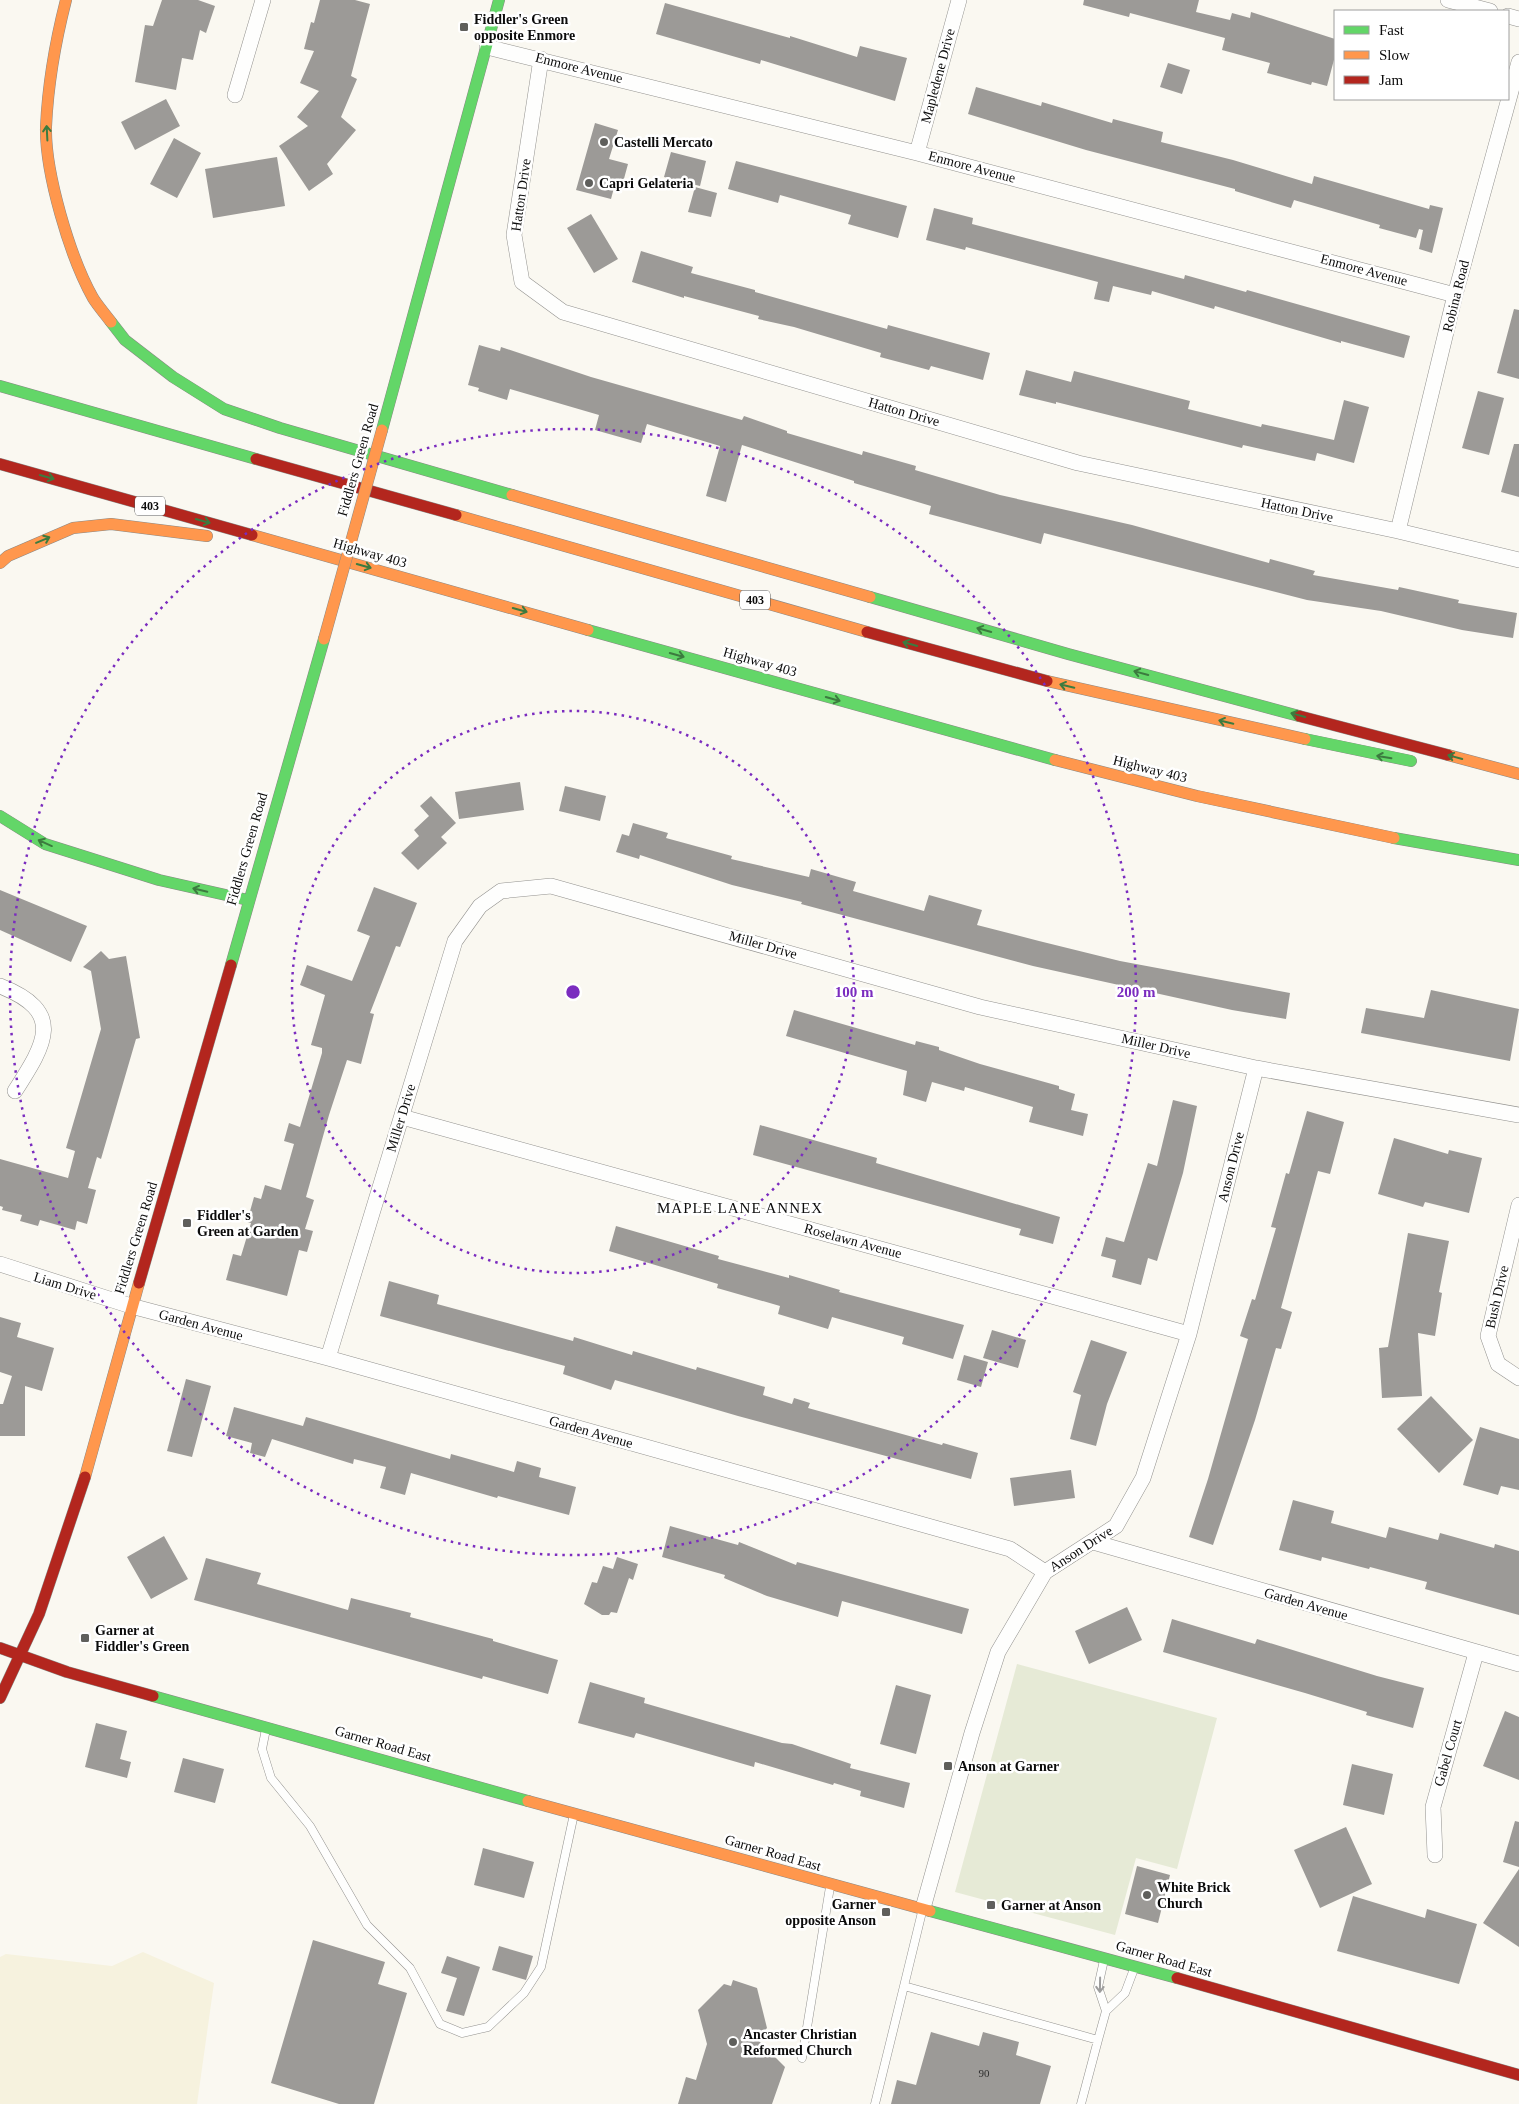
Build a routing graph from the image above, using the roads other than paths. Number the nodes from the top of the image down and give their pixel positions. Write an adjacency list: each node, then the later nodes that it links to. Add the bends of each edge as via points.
1 (66, 0): 23 (main road, one-way to 1, via 1068,654 280,428 224,408 173,378 125,340 93,298 66,233 52,181 46,129 52,56)
2 (263, 0): 10 (street)
3 (498, 0): 7 (main road, Fiddlers Green Road)
4 (959, 0): 13 (street, Mapledene Drive)
5 (1448, 0): 6 (street)
6 (1486, 10)
7 (487, 47): 8 (street, Enmore Avenue); 27 (main road, Fiddlers Green Road, bridge, via 324,639)
8 (541, 59): 13 (street, Enmore Avenue); 17 (street, Hatton Drive, via 514,235 522,282 563,312 1078,463)
9 (1519, 62): 11 (street, Robina Road)
10 (235, 94)
11 (1509, 98)
12 (1509, 100): 14 (street, Robina Road)
13 (918, 153): 14 (street, Enmore Avenue)
14 (1455, 294): 17 (street, Robina Road)
15 (0, 386): 21 (main road, 403, one-way to 15, via 1378,756 1019,675)
16 (0, 464): 18 (main road, Highway 403 / 403, one-way to 18)
17 (1398, 531): 19 (street, Hatton Drive)
18 (300, 548): 20 (main road, one-way to 18, via 8,556 73,528 111,524); 26 (main road, Highway 403 / 403, one-way to 26, via 1006,748 1197,796 1394,838)
19 (1519, 560)
20 (0, 563)
21 (1425, 763)
22 (1444, 766): 24 (main road)
23 (1519, 774)
24 (1519, 778)
25 (0, 816): 27 (main road, one-way to 25, via 159,880 44,844)
26 (1519, 860)
27 (248, 900): 35 (main road, Fiddlers Green Road)
28 (0, 986): 30 (street, via 26,998 44,1019 36,1058)
29 (1256, 1068): 31 (street, Miller Drive); 32 (street, Miller Drive, via 980,1007 551,886 501,892 480,906 455,941); 36 (street, Anson Drive)
30 (15, 1092)
31 (1519, 1115)
32 (402, 1117): 36 (street, Roselawn Avenue); 37 (street, Miller Drive)
33 (1519, 1205): 38 (street, Bush Drive, via 1488,1336 1498,1364)
34 (0, 1264): 35 (street, Liam Drive)
35 (131, 1306): 37 (street, Garden Avenue); 43 (main road, Fiddlers Green Road, via 77,1506 39,1614)
36 (1189, 1334): 39 (street, Anson Drive, via 1143,1478 1116,1526)
37 (328, 1358): 40 (street, Garden Avenue, via 1010,1549)
38 (1519, 1378)
39 (1093, 1542): 40 (street, Anson Drive); 42 (street, Garden Avenue)
40 (1045, 1572): 50 (street, Anson Drive, via 998,1652)
41 (0, 1648): 43 (main road, Garner Road East)
42 (1476, 1653): 44 (street, Garden Avenue); 48 (street, Gabel Court, via 1433,1807)
43 (20, 1655): 45 (main road, Fiddlers Green Road); 46 (main road, Garner Road East, via 67,1672)
44 (1519, 1664)
45 (0, 1698)
46 (266, 1727): 47 (main road, Garner Road East); 47 (lane, via 262,1749 270,1778 310,1826 367,1925 410,1968 440,2024 462,2033 488,2028 524,1993 541,1966)
47 (574, 1813): 49 (main road, Garner Road East)
48 (1435, 1855)
49 (831, 1885): 50 (main road, Garner Road East); 56 (lane)
50 (923, 1908): 51 (main road, Garner Road East); 53 (lane)
51 (1104, 1958): 52 (main road, Garner Road East); 54 (lane, one-way to 54, via 1098,1987)
52 (1135, 1966): 54 (lane, via 1125,1993); 57 (main road, Garner Road East)
53 (904, 1986): 55 (lane); 58 (lane)
54 (1106, 2011): 55 (lane)
55 (1098, 2040): 59 (lane)
56 (802, 2058)
57 (1519, 2075)
58 (875, 2104)
59 (1081, 2104)

